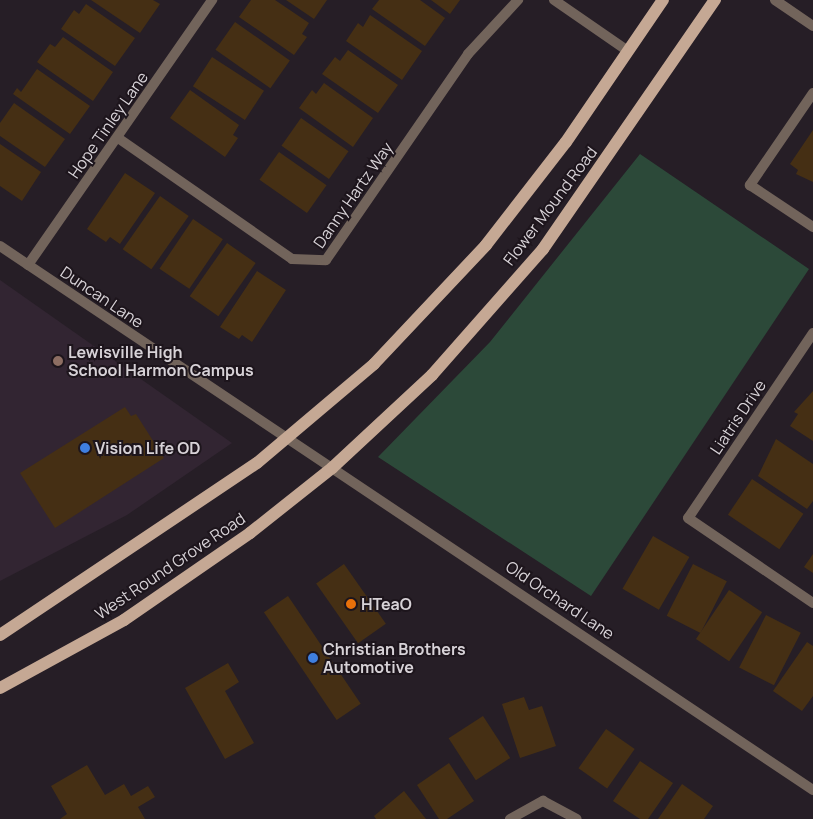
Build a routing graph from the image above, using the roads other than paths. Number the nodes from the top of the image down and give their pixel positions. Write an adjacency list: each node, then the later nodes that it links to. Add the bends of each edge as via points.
1 (212, 0): 10 (street, Hope Tinley Lane)
2 (518, 0): 10 (street, Danny Hartz Way, via 468,54 326,260 292,259)
3 (554, 0): 8 (street)
4 (663, 0): 8 (main road, Flower Mound Road)
5 (715, 0): 16 (main road, Flower Mound Road, via 543,249 432,375)
6 (775, 0): 7 (street)
7 (813, 26)
8 (628, 51): 15 (main road, Flower Mound Road, via 566,142 463,271 382,358)
9 (813, 94): 11 (street, via 750,185)
10 (118, 138): 13 (street, Hope Tinley Lane)
11 (813, 227)
12 (0, 246): 13 (street, Duncan Lane)
13 (28, 265): 15 (street, Duncan Lane)
14 (813, 332): 18 (street, Liatris Drive, via 688,518)
15 (288, 438): 17 (street, Old Orchard Lane); 19 (main road, via 190,511)
16 (347, 455): 17 (main road, West Round Grove Road)
17 (332, 468): 20 (main road, West Round Grove Road, via 250,533 124,620); 21 (street, Old Orchard Lane)
18 (813, 603)
19 (0, 635)
20 (0, 688)
21 (813, 790)
22 (510, 819): 23 (street, via 543,801)
23 (576, 819)

